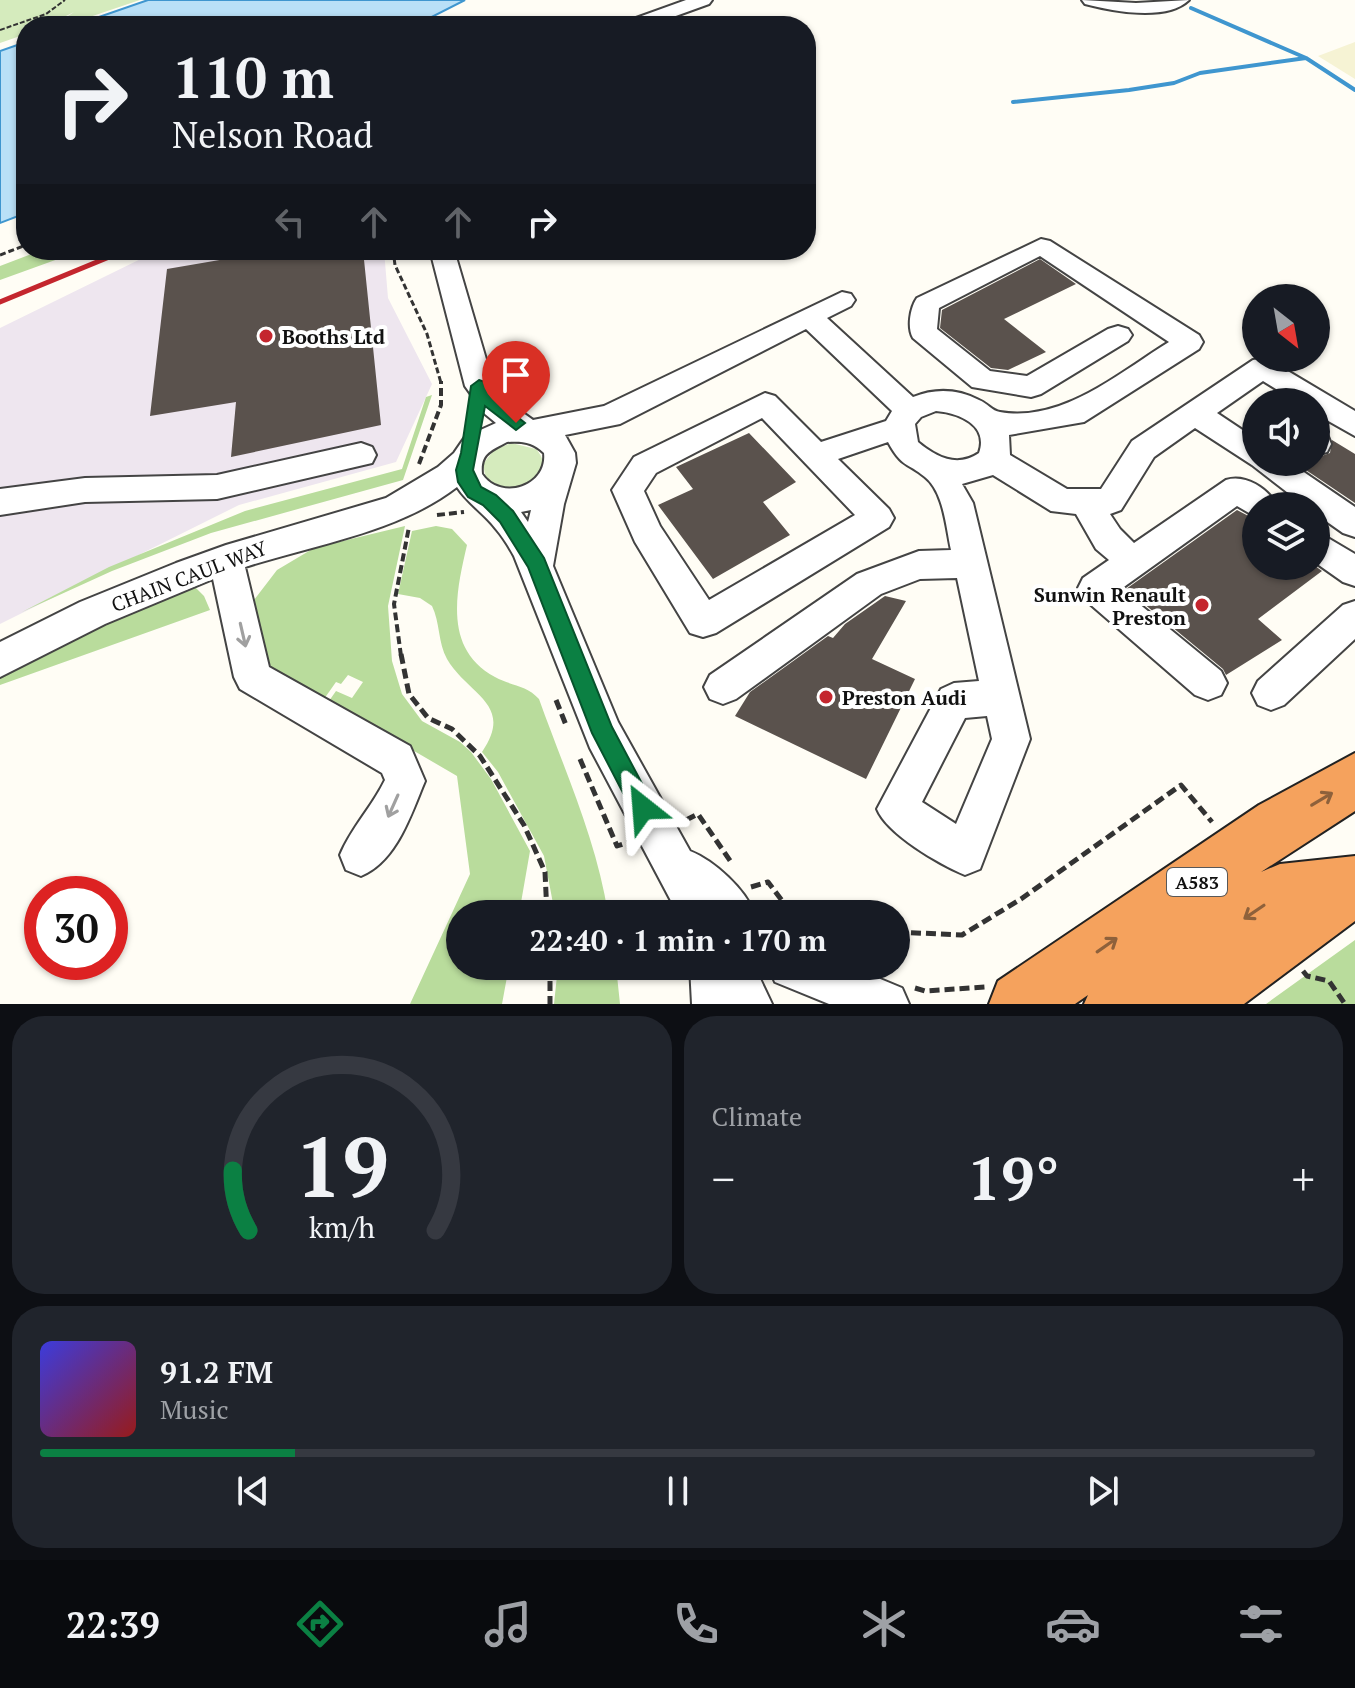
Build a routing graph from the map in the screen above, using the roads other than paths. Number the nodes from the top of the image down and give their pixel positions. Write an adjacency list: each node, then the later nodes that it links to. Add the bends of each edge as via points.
1 (703, 0): 4 (street)
2 (1091, 0): 3 (street, via 1131,10)
3 (1180, 0)
4 (659, 16)
5 (445, 260): 9 (street)
6 (842, 300): 7 (street)
7 (809, 316): 11 (street); 12 (street)
8 (1118, 335): 13 (street, via 1031,387 982,380 923,332 926,304 1041,246 1189,342 1074,414 1021,424)
9 (479, 386): 15 (street, via 495,407); 19 (street)
10 (1194, 412): 14 (street, via 1263,367); 16 (street); 27 (street, via 1143,449 1110,501)
11 (610, 416): 15 (street); 22 (street, via 586,436)
12 (903, 418): 13 (street, via 934,400 966,406); 18 (street); 21 (street, via 900,439 908,452)
13 (990, 423): 20 (street, via 998,441)
14 (1355, 425)
15 (530, 431): 19 (street, via 489,437); 22 (street, via 543,435 559,451)
16 (1242, 440)
17 (361, 455): 26 (street, via 217,487 85,490)
18 (815, 455): 18 (street, via 765,403 645,465 628,490 647,533 703,622 878,518)
19 (469, 456): 25 (street, via 467,482); 28 (street, CHAIN CAUL WAY)
20 (992, 459): 21 (street, via 980,468 956,473); 27 (street, via 1062,502)
21 (938, 470): 33 (street, via 957,503)
22 (558, 475): 25 (street, via 535,496 504,502); 34 (street)
23 (1293, 476): 29 (street)
24 (1242, 493): 32 (street, via 1237,489)
25 (488, 499): 28 (street, CHAIN CAUL WAY); 34 (street, via 507,516)
26 (0, 502)
27 (1086, 503): 32 (street, via 1108,539)
28 (404, 511): 31 (street, CHAIN CAUL WAY)
29 (1355, 524)
30 (1330, 555): 35 (street)
31 (226, 559): 37 (street, CHAIN CAUL WAY, via 122,599); 43 (street, one-way to 43, via 253,677 396,760 405,781 386,822)
32 (1133, 562): 38 (street, via 1095,588)
33 (971, 563): 39 (street, via 919,565 869,584); 41 (street)
34 (537, 564): 44 (street, via 603,733)
35 (1355, 572)
36 (1355, 616): 40 (street)
37 (0, 661)
38 (1208, 683)
39 (723, 687)
40 (1271, 693)
41 (1002, 697)
42 (1355, 780): 51 (highway, A583, one-way to 42)
43 (361, 855)
44 (671, 856): 46 (street); 47 (street)
45 (1354, 885): 55 (highway, A583, one-way to 55, via 1280,894); 56 (highway, A583)
46 (694, 900)
47 (740, 900)
48 (714, 980): 52 (street)
49 (736, 980): 53 (street)
50 (826, 980): 54 (street)
51 (1020, 999)
52 (715, 1004)
53 (749, 1004)
54 (886, 1004)
55 (1116, 1004)
56 (1191, 1004)

